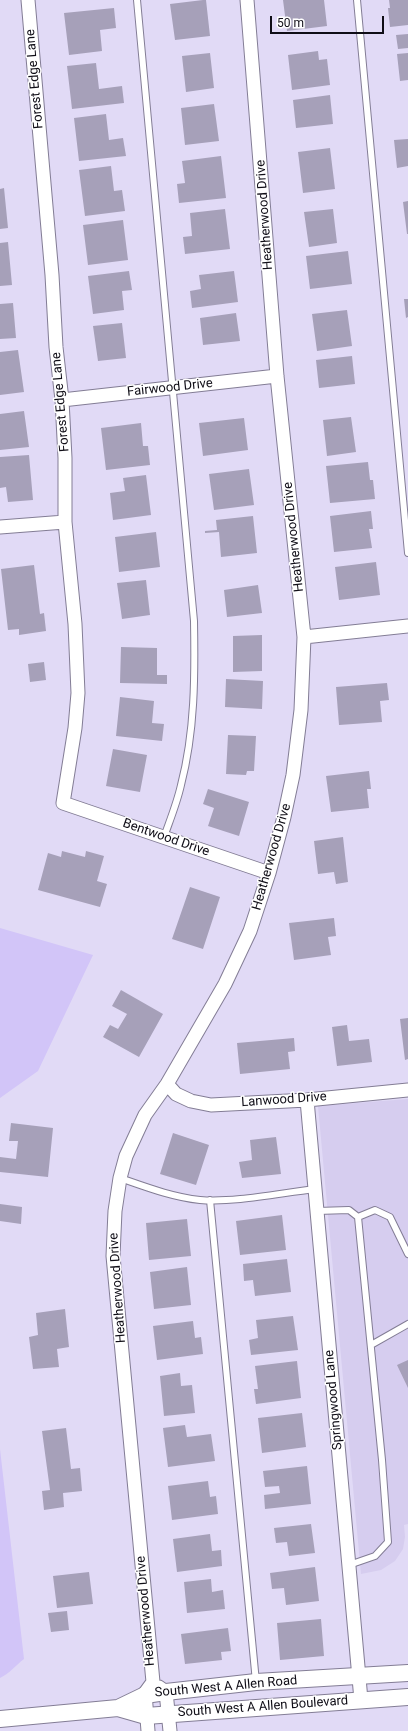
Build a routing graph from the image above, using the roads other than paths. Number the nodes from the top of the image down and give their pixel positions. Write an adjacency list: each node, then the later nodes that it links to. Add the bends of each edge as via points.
1 (28, 0): 7 (street, Forest Edge Lane)
2 (137, 0): 6 (lane)
3 (247, 0): 5 (street, Heatherwood Drive)
4 (357, 0): 10 (lane)
5 (277, 376): 6 (street, Fairwood Drive); 12 (street, Heatherwood Drive)
6 (172, 388): 7 (street, Fairwood Drive); 14 (lane, via 192,586 195,670 188,748 181,785)
7 (62, 400): 8 (street, Forest Edge Lane)
8 (65, 522): 9 (street); 13 (street, Forest Edge Lane, via 75,624 78,693)
9 (0, 527)
10 (408, 553)
11 (408, 626): 12 (street)
12 (304, 637): 15 (street, Heatherwood Drive, via 301,710 293,775)
13 (63, 803): 14 (street, Bentwood Drive)
14 (164, 838): 15 (street, Bentwood Drive)
15 (269, 873): 16 (street, Heatherwood Drive, via 250,931 225,984)
16 (167, 1084): 18 (street, Lanwood Drive, via 176,1094 191,1101 211,1105); 19 (street, Heatherwood Drive, via 145,1115 126,1156)
17 (408, 1090): 18 (street, Lanwood Drive)
18 (307, 1100): 20 (street, Springwood Lane)
19 (120, 1178): 21 (lane, via 166,1194); 31 (street, Heatherwood Drive, via 115,1211 113,1256)
20 (315, 1189): 21 (lane); 22 (street, Springwood Lane)
21 (210, 1200): 30 (lane)
22 (317, 1211): 23 (lane, via 349,1210); 27 (street, Springwood Lane)
23 (358, 1217): 24 (lane, via 375,1210 390,1217); 26 (lane)
24 (408, 1254)
25 (408, 1324): 26 (lane)
26 (371, 1345): 27 (lane, via 388,1542 375,1556)
27 (349, 1565): 29 (street, Springwood Lane)
28 (408, 1673): 29 (street, South West A Allen Road)
29 (359, 1676): 30 (street, South West A Allen Road); 34 (street, Springwood Lane)
30 (256, 1682): 32 (street, South West A Allen Road)
31 (149, 1688): 32 (street, South West A Allen Road); 35 (street, South West A Allen Road); 38 (street, Heatherwood Drive)
32 (166, 1692): 36 (street)
33 (408, 1697): 34 (street, South West A Allen Boulevard)
34 (361, 1700): 36 (street, South West A Allen Boulevard)
35 (118, 1708): 37 (street, South West A Allen Road); 38 (street, South West A Allen Boulevard)
36 (168, 1714): 38 (street, South West A Allen Boulevard); 39 (street)
37 (0, 1718)
38 (147, 1724)
39 (170, 1731)

